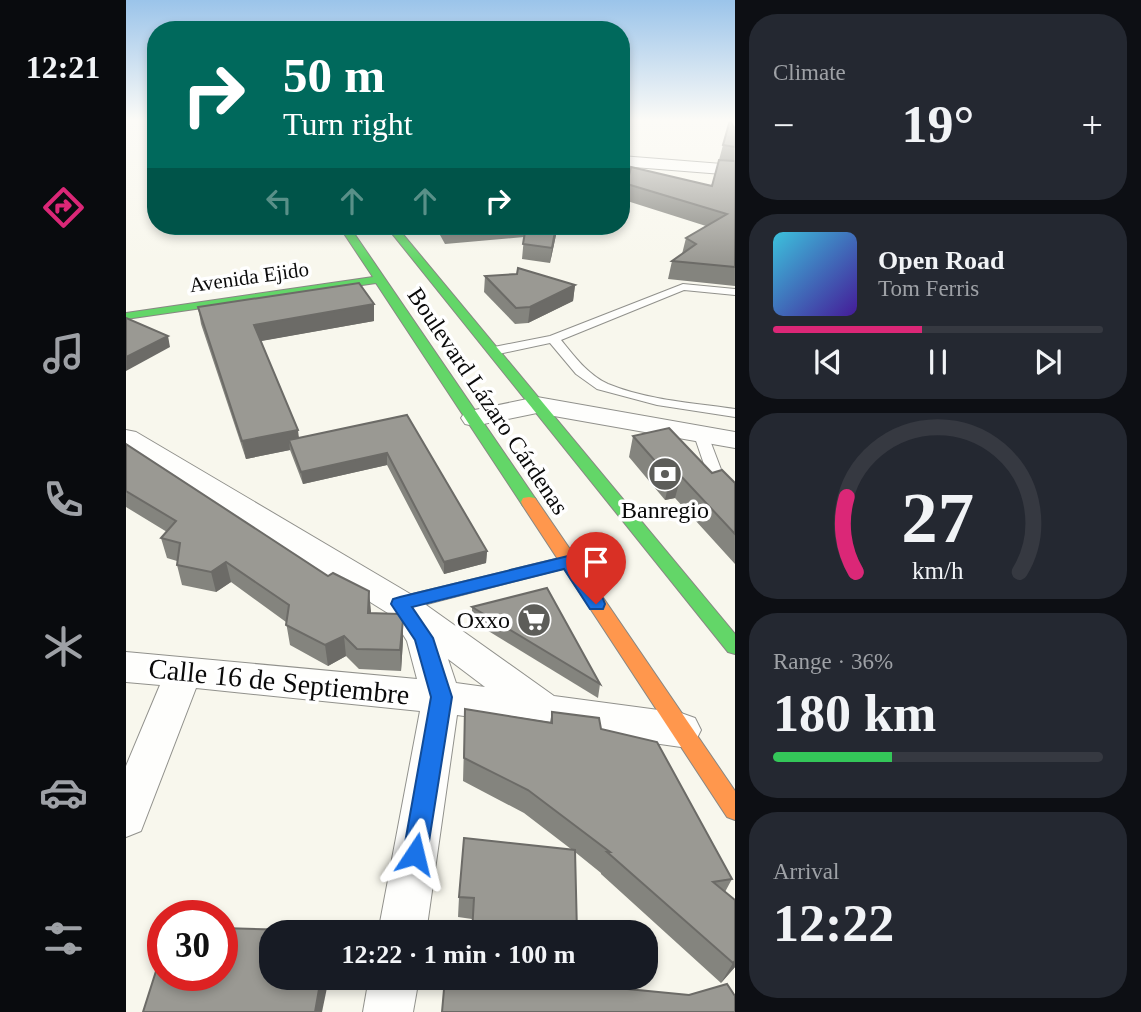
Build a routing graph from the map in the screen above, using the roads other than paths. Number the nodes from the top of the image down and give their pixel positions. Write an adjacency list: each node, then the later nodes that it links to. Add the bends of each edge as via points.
1 (700, 167): 2 (street)
2 (735, 170)
3 (350, 235): 5 (main road, Boulevard Lázaro Cárdenas)
4 (398, 235): 9 (main road, Boulevard Lázaro Cárdenas)
5 (379, 279): 7 (main road, Avenida Ejido); 12 (main road, Boulevard Lázaro Cárdenas)
6 (735, 292): 8 (lane, via 683,287)
7 (126, 316)
8 (553, 339): 9 (lane); 11 (lane, via 581,371 602,386 657,401)
9 (494, 351): 10 (main road, Boulevard Lázaro Cárdenas)
10 (537, 405): 12 (street); 13 (street); 19 (main road, Boulevard Lázaro Cárdenas)
11 (735, 413)
12 (474, 418): 17 (main road, Boulevard Lázaro Cárdenas)
13 (702, 435): 15 (street); 16 (lane, via 715,473)
14 (126, 438): 18 (street)
15 (735, 440)
16 (735, 496)
17 (568, 562): 18 (lane); 24 (main road, Boulevard Lázaro Cárdenas)
18 (400, 604): 22 (street, via 424,638); 23 (street)
19 (735, 647)
20 (126, 667): 21 (street, Calle 16 de Septiembre)
21 (184, 671): 22 (street, Calle 16 de Septiembre); 26 (street)
22 (442, 697): 23 (street, Calle 16 de Septiembre); 27 (street)
23 (547, 712): 24 (street, Calle 16 de Septiembre)
24 (681, 730): 25 (main road, Boulevard Lázaro Cárdenas)
25 (735, 810)
26 (126, 817)
27 (403, 920)
28 (392, 990): 29 (street)
29 (388, 1012)

